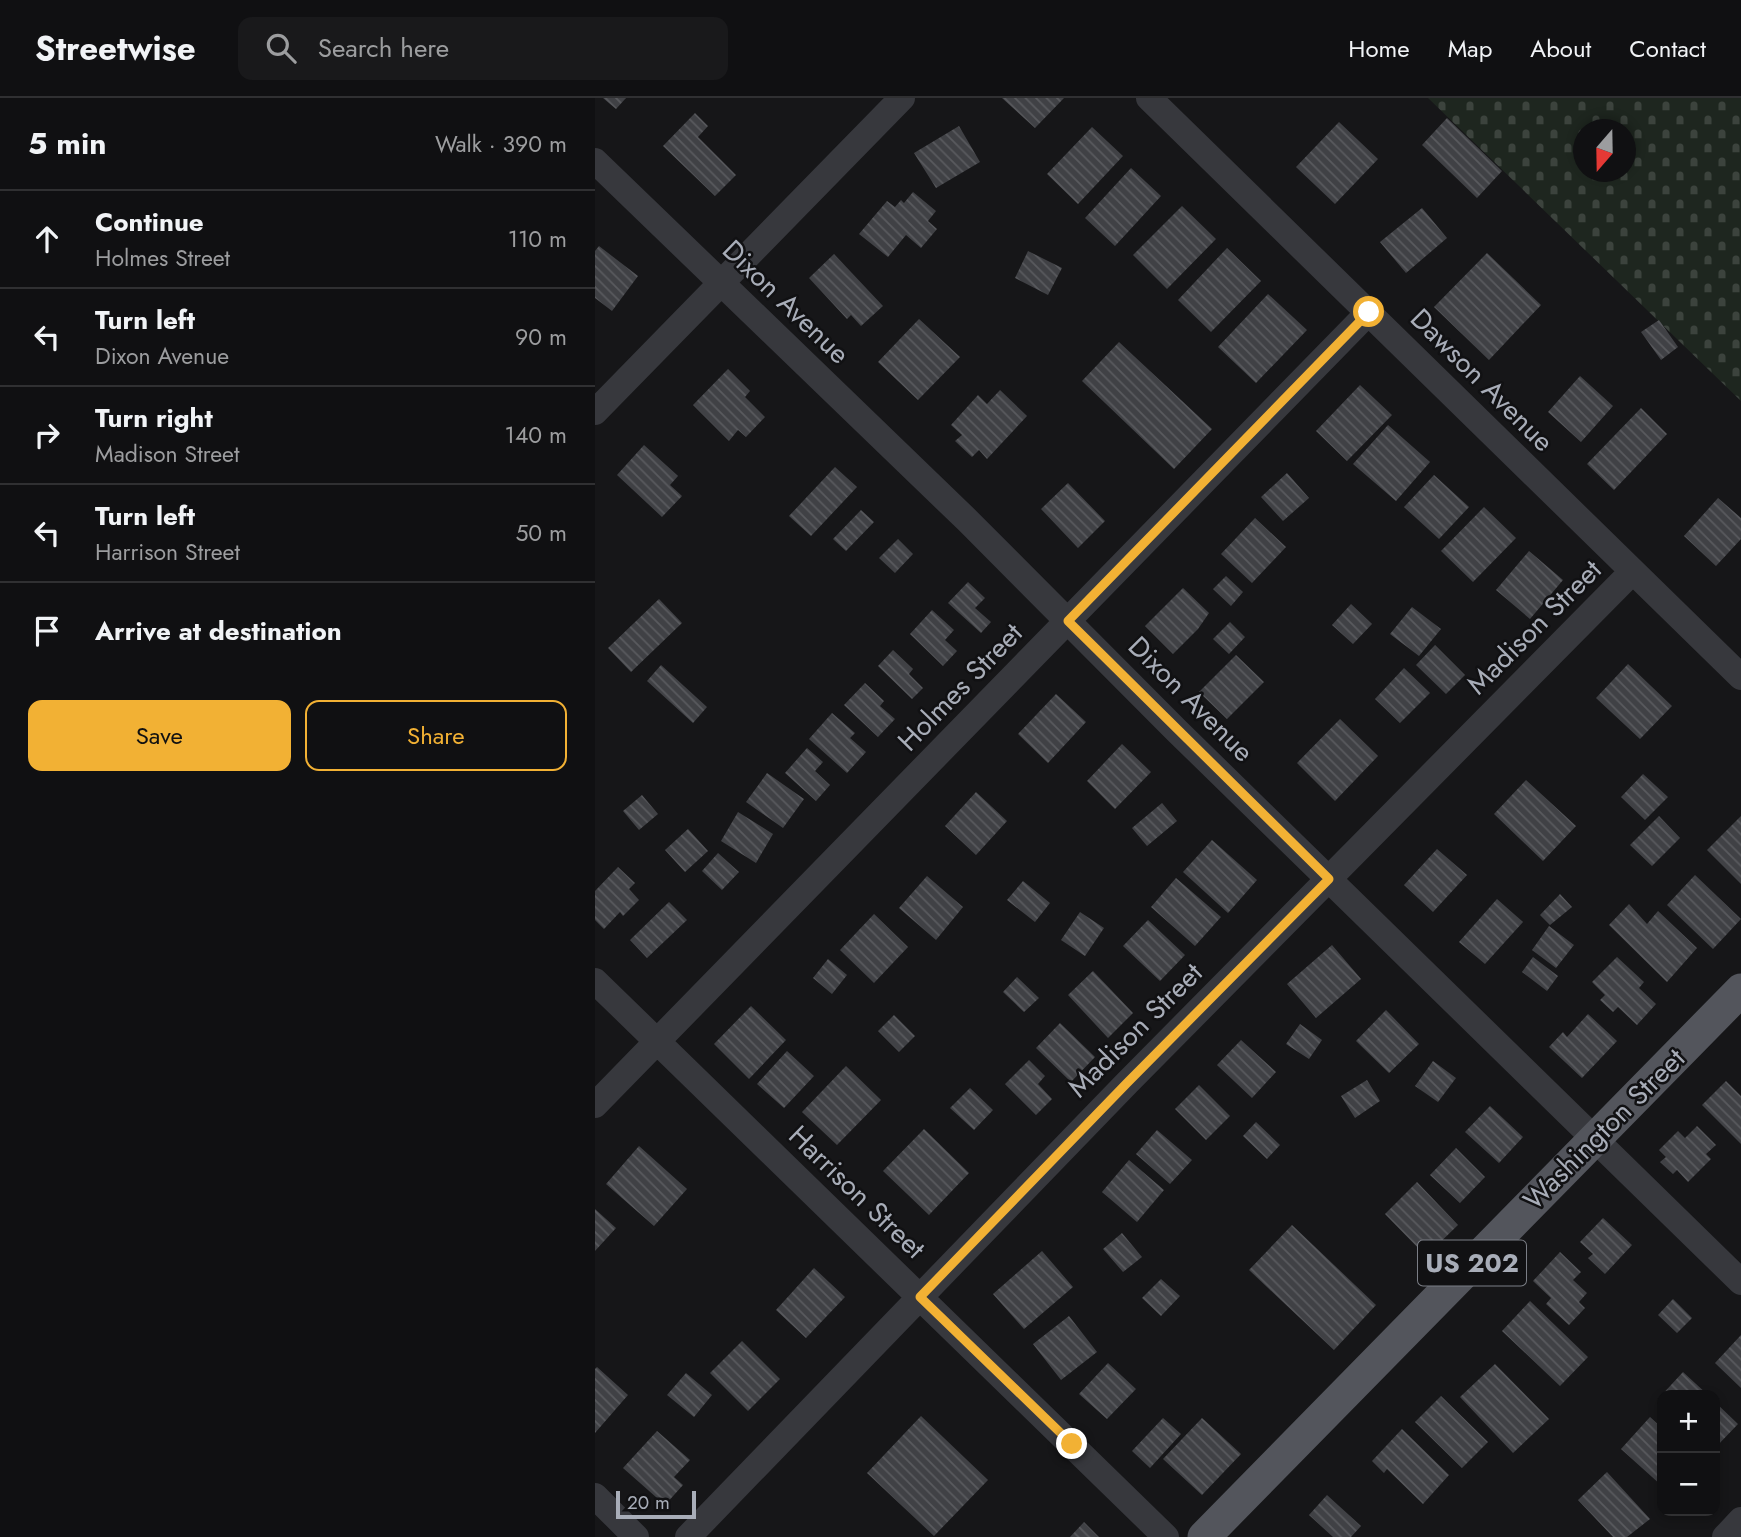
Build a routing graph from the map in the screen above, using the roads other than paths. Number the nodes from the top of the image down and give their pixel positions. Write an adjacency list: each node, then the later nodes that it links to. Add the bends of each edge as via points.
1 (902, 98): 4 (street)
2 (1149, 98): 5 (street, Dawson Avenue)
3 (595, 161): 4 (street, Dixon Avenue)
4 (721, 284): 6 (street); 8 (street, Dixon Avenue)
5 (1369, 312): 7 (street, Dawson Avenue); 8 (street, Holmes Street)
6 (595, 412)
7 (1632, 572): 9 (street, Dawson Avenue); 10 (street, Madison Street)
8 (1068, 621): 10 (street, Dixon Avenue); 13 (street, Holmes Street)
9 (1741, 677)
10 (1329, 879): 15 (street, Dixon Avenue); 17 (street, Madison Street)
11 (595, 981): 13 (street, Harrison Street)
12 (1741, 990): 15 (main road, Washington Street / US 202)
13 (657, 1042): 14 (street, Holmes Street); 17 (street, Harrison Street)
14 (595, 1105)
15 (1594, 1139): 16 (street, Dixon Avenue); 23 (main road, Washington Street / US 202)
16 (1741, 1283)
17 (920, 1297): 21 (street, Madison Street); 22 (street, Harrison Street)
18 (595, 1496): 20 (street)
19 (1741, 1520): 24 (street)
20 (636, 1537)
21 (688, 1537)
22 (1166, 1537)
23 (1204, 1537)
24 (1725, 1537)

